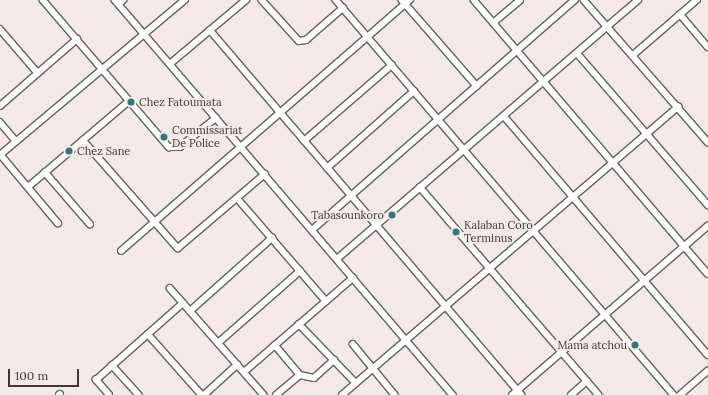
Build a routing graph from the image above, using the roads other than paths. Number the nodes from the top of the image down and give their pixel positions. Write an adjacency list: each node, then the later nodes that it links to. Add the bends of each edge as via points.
1 (43, 0): 23 (street)
2 (185, 0): 21 (street)
3 (246, 0): 20 (street)
4 (262, 0): 15 (street, via 299,40 306,40)
5 (336, 0): 15 (street)
6 (410, 0): 14 (street)
7 (474, 0): 17 (street)
8 (520, 0): 17 (street)
9 (575, 0): 25 (street)
10 (584, 0): 18 (street)
11 (638, 0): 18 (street)
12 (697, 0): 16 (street)
13 (119, 1): 21 (street)
14 (403, 2): 22 (street); 33 (street)
15 (343, 8): 22 (street)
16 (680, 14): 24 (street); 27 (street)
17 (493, 23): 25 (street)
18 (608, 26): 26 (street); 27 (street)
19 (0, 29): 31 (street)
20 (210, 30): 28 (street); 38 (street)
21 (146, 36): 28 (street); 30 (street)
22 (368, 37): 29 (street); 38 (street)
23 (77, 39): 30 (street); 31 (street)
24 (708, 47)
25 (517, 51): 32 (street); 33 (street)
26 (577, 53): 32 (street); 43 (street)
27 (633, 55): 37 (street)
28 (171, 63): 40 (street)
29 (392, 65): 34 (street); 47 (street)
30 (102, 68): 35 (street); 46 (street)
31 (38, 73): 36 (street)
32 (544, 82): 39 (street); 51 (street)
33 (477, 86): 41 (street)
34 (414, 91): 41 (street); 52 (street)
35 (129, 100): 40 (street, via 169,147 174,148); 45 (street)
36 (0, 106)
37 (678, 107): 43 (street); 44 (street)
38 (280, 113): 47 (street); 48 (street)
39 (504, 116): 49 (street); 58 (street)
40 (216, 118): 48 (street)
41 (438, 120): 49 (street); 57 (street)
42 (0, 122): 46 (street)
43 (647, 134): 51 (street); 60 (street)
44 (707, 139)
45 (83, 140): 53 (street); 62 (street)
46 (16, 141): 50 (street)
47 (304, 141): 52 (street)
48 (241, 147): 54 (street); 62 (street)
49 (464, 150): 56 (street); 67 (street)
50 (0, 155): 55 (street)
51 (613, 163): 58 (street); 69 (street)
52 (327, 168): 57 (street)
53 (45, 172): 55 (street); 63 (street)
54 (265, 174): 59 (street); 66 (street)
55 (28, 187): 61 (street)
56 (420, 187): 64 (street); 72 (street)
57 (351, 196): 64 (street); 66 (street)
58 (574, 198): 67 (street); 76 (street)
59 (238, 199): 62 (street, via 181,247 176,246); 68 (street)
60 (708, 205)
61 (58, 222)
62 (155, 222): 70 (street)
63 (90, 224)
64 (376, 226): 71 (street); 80 (street)
65 (708, 226): 69 (street)
66 (312, 230): 71 (street)
67 (534, 232): 72 (street); 82 (street)
68 (272, 238): 73 (street); 81 (street)
69 (684, 247): 74 (street); 76 (street)
70 (120, 251)
71 (337, 259): 75 (street)
72 (491, 269): 80 (street); 89 (street)
73 (300, 270): 78 (street); 86 (street)
74 (708, 274)
75 (353, 278): 78 (street); 85 (street)
76 (645, 281): 82 (street); 90 (street)
77 (170, 288): 79 (street)
78 (326, 301): 83 (street)
79 (182, 303): 81 (street); 84 (street)
80 (445, 307): 85 (street); 100 (street)
81 (190, 311): 86 (street)
82 (606, 315): 89 (street); 112 (street)
83 (300, 324): 88 (street); 91 (street)
84 (148, 334): 92 (street); 103 (street)
85 (405, 340): 94 (street); 108 (street)
86 (218, 343): 93 (street)
87 (353, 344): 94 (street)
88 (275, 345): 96 (street); 97 (street)
89 (562, 352): 98 (street); 100 (street)
90 (708, 355)
91 (334, 360): 97 (street, via 314,378); 99 (street)
92 (112, 365): 101 (street, via 96,380); 102 (street)
93 (237, 365): 96 (street); 103 (street)
94 (373, 368): 99 (street); 107 (street)
95 (708, 371): 113 (street)
96 (244, 372): 104 (street)
97 (300, 375): 105 (street)
98 (587, 381): 110 (street); 111 (street)
99 (356, 383): 106 (street)
100 (520, 393): 109 (street)
101 (109, 395)
102 (139, 395)
103 (203, 395)
104 (264, 395)
105 (276, 395)
106 (342, 395)
107 (395, 395)
108 (453, 395)
109 (512, 395)
110 (571, 395)
111 (599, 395)
112 (674, 395)
113 (680, 395)

